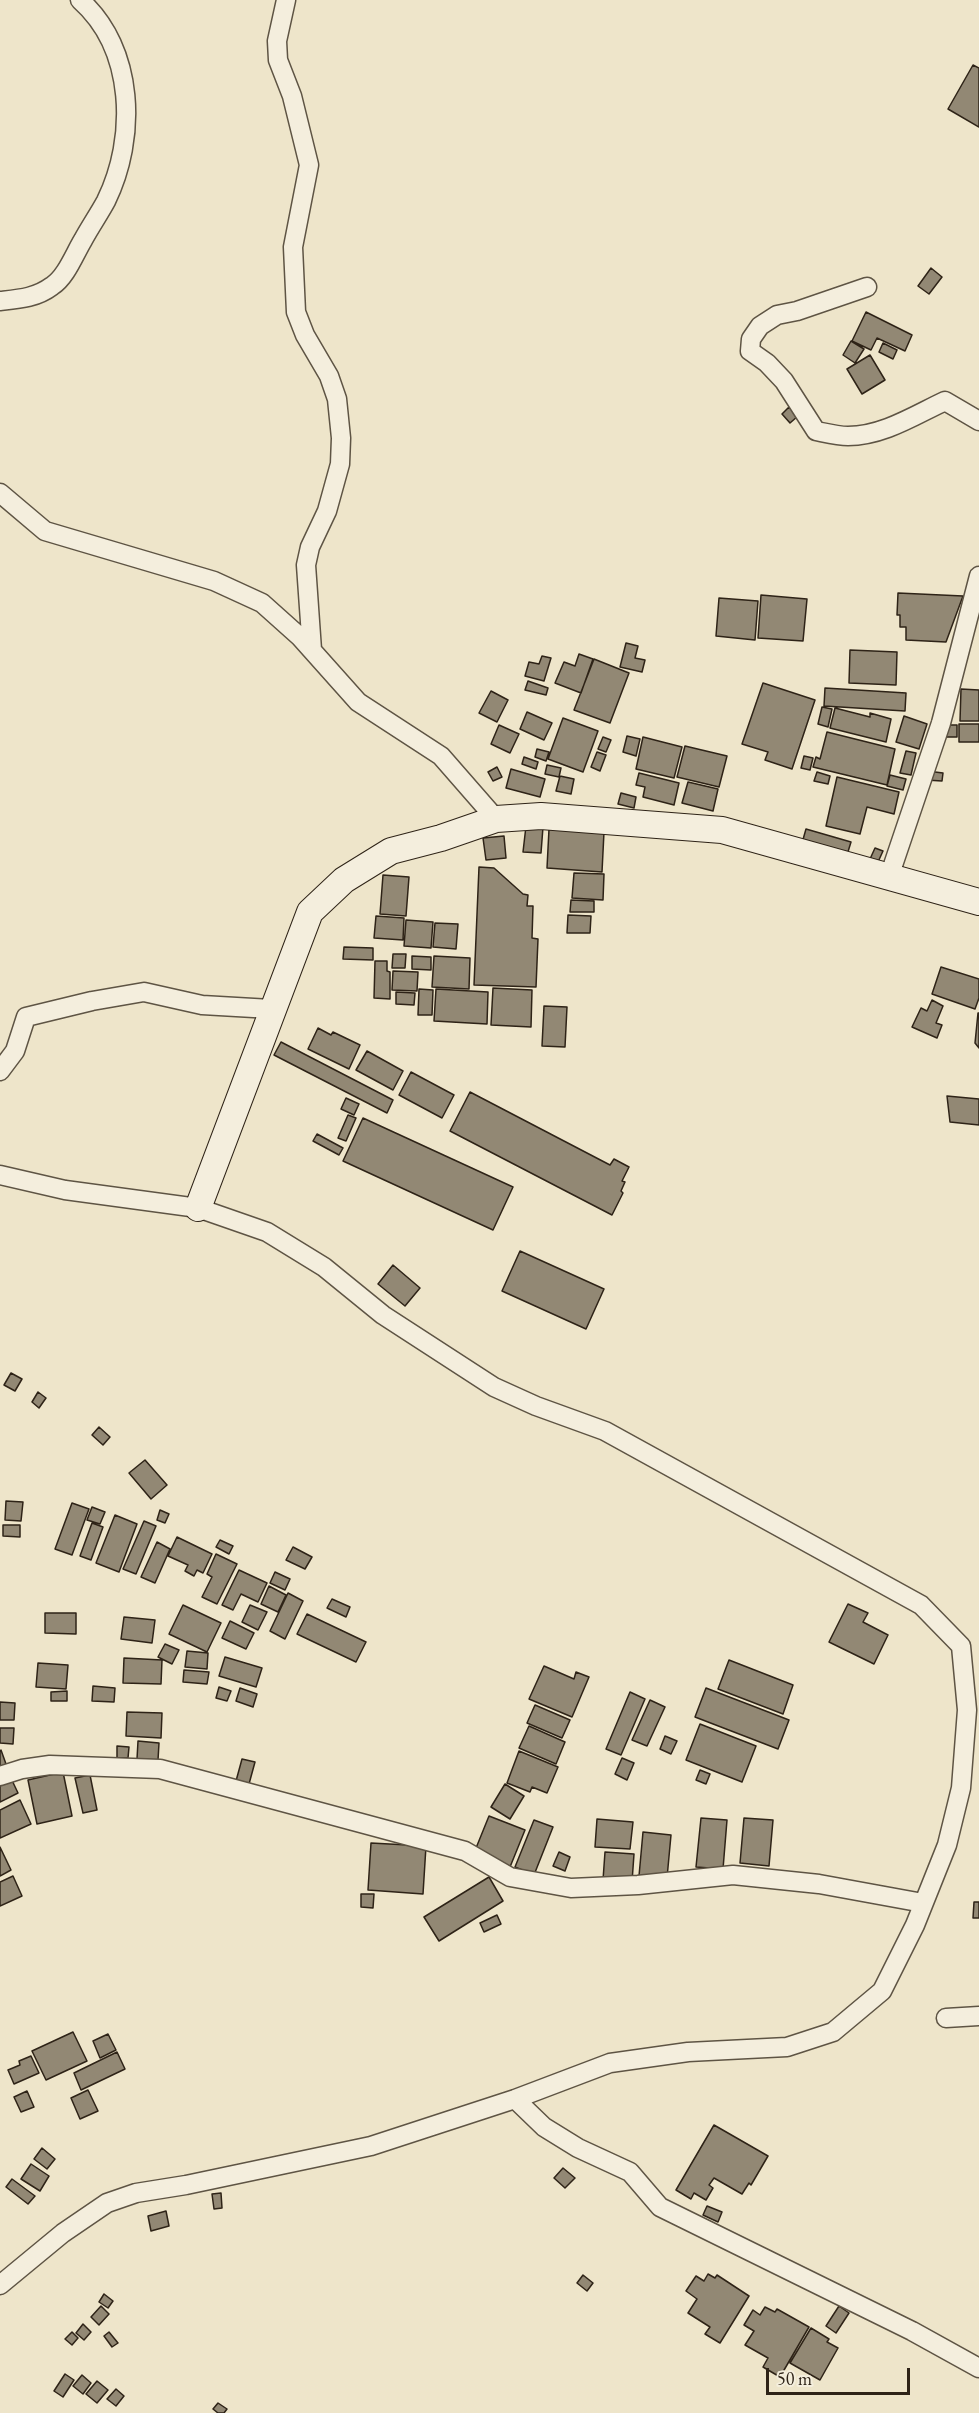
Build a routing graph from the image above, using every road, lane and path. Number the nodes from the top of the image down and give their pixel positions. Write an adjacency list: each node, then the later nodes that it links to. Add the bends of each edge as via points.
1 (80, 0): 4 (street, via 105,28 124,76 123,149 106,200 54,285 31,298)
2 (286, 0): 8 (street, via 278,60 292,96 309,165 293,248 296,312 338,399 341,438 327,511 310,547 306,566)
3 (867, 287): 5 (street, via 777,315 760,326 750,351 784,381 816,431 847,436 867,434 945,401)
4 (0, 301)
5 (979, 421)
6 (0, 493): 8 (street, via 45,531 214,581 262,603)
7 (979, 576): 10 (street, via 941,723)
8 (312, 650): 9 (street, via 358,702 441,756)
9 (496, 819): 10 (street, via 541,816 723,830); 12 (street, via 391,852 344,880 310,912)
10 (889, 877): 11 (street)
11 (979, 902)
12 (271, 1010): 13 (street, via 202,1005 144,992 92,1001 26,1017 15,1052); 15 (street)
13 (0, 1071)
14 (0, 1175): 15 (street, via 65,1191)
15 (198, 1208): 17 (street, via 267,1232 315,1261 383,1315 494,1387 605,1431 921,1605 961,1646 967,1710 961,1788 947,1845)
16 (0, 1776): 17 (street, via 22,1768 50,1765 160,1769 465,1851 510,1877 571,1887 733,1875 799,1881)
17 (923, 1903): 20 (street, via 882,1991 833,2032 787,2048 688,2052 610,2063)
18 (979, 2016): 19 (street)
19 (946, 2018)
20 (514, 2100): 21 (street, via 371,2146 136,2193 107,2203); 22 (street, via 544,2127 630,2172 660,2207)
21 (0, 2285)
22 (979, 2368)

